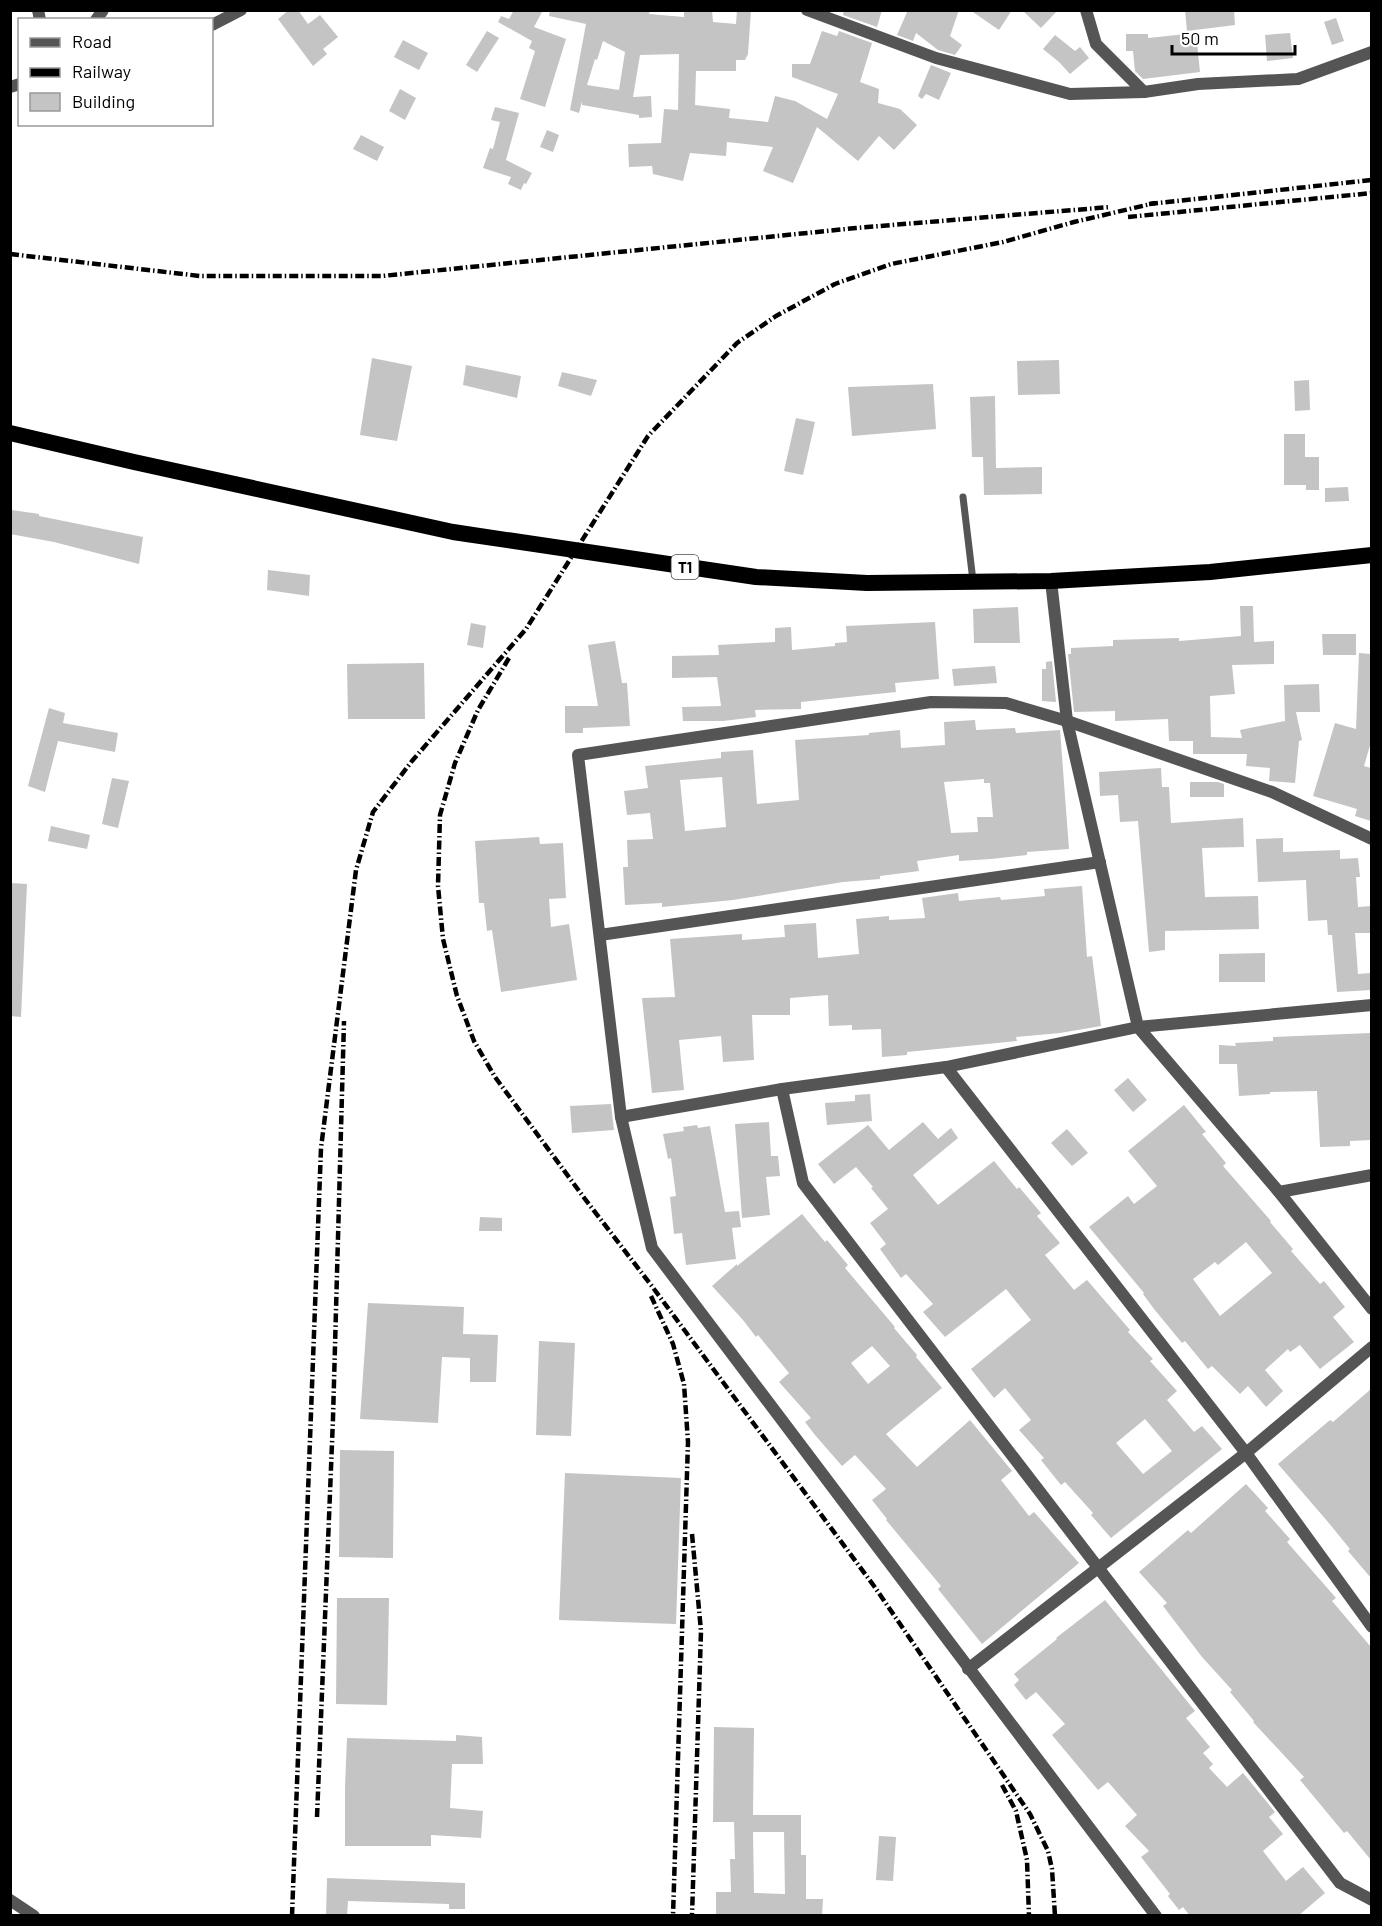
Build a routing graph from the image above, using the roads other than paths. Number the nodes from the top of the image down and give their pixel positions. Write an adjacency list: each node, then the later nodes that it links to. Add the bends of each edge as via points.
1 (242, 10): 4 (street)
2 (807, 10): 6 (street, via 936,58 1070,94)
3 (1086, 10): 6 (street, via 1096,44)
4 (213, 24)
5 (1371, 52): 6 (street, via 1298,79 1198,84)
6 (1144, 92)
7 (10, 432): 10 (highway, T1, via 453,532 756,577 867,583)
8 (963, 497): 10 (lane)
9 (1371, 555): 11 (highway, T1, via 1210,572)
10 (973, 581): 11 (highway, T1)
11 (1051, 581): 12 (street)
12 (1067, 721): 13 (street, via 1272,792); 14 (street); 15 (street, via 1006,703 931,702 578,755)
13 (1371, 839)
14 (1100, 862): 15 (street); 17 (street)
15 (600, 935): 20 (street)
16 (1371, 1005): 17 (street)
17 (1138, 1027): 18 (street); 22 (street)
18 (946, 1067): 19 (street); 25 (street)
19 (782, 1089): 20 (street); 26 (street, via 803,1183)
20 (621, 1117): 28 (street, via 652,1248)
21 (1371, 1175): 22 (street)
22 (1279, 1192): 23 (street)
23 (1371, 1309)
24 (1371, 1347): 25 (street)
25 (1246, 1453): 26 (street); 27 (street)
26 (1099, 1566): 28 (street); 30 (street, via 1340,1883)
27 (1371, 1627)
28 (968, 1669): 32 (street)
29 (10, 1900): 31 (street)
30 (1371, 1900)
31 (33, 1916)
32 (1156, 1916)

